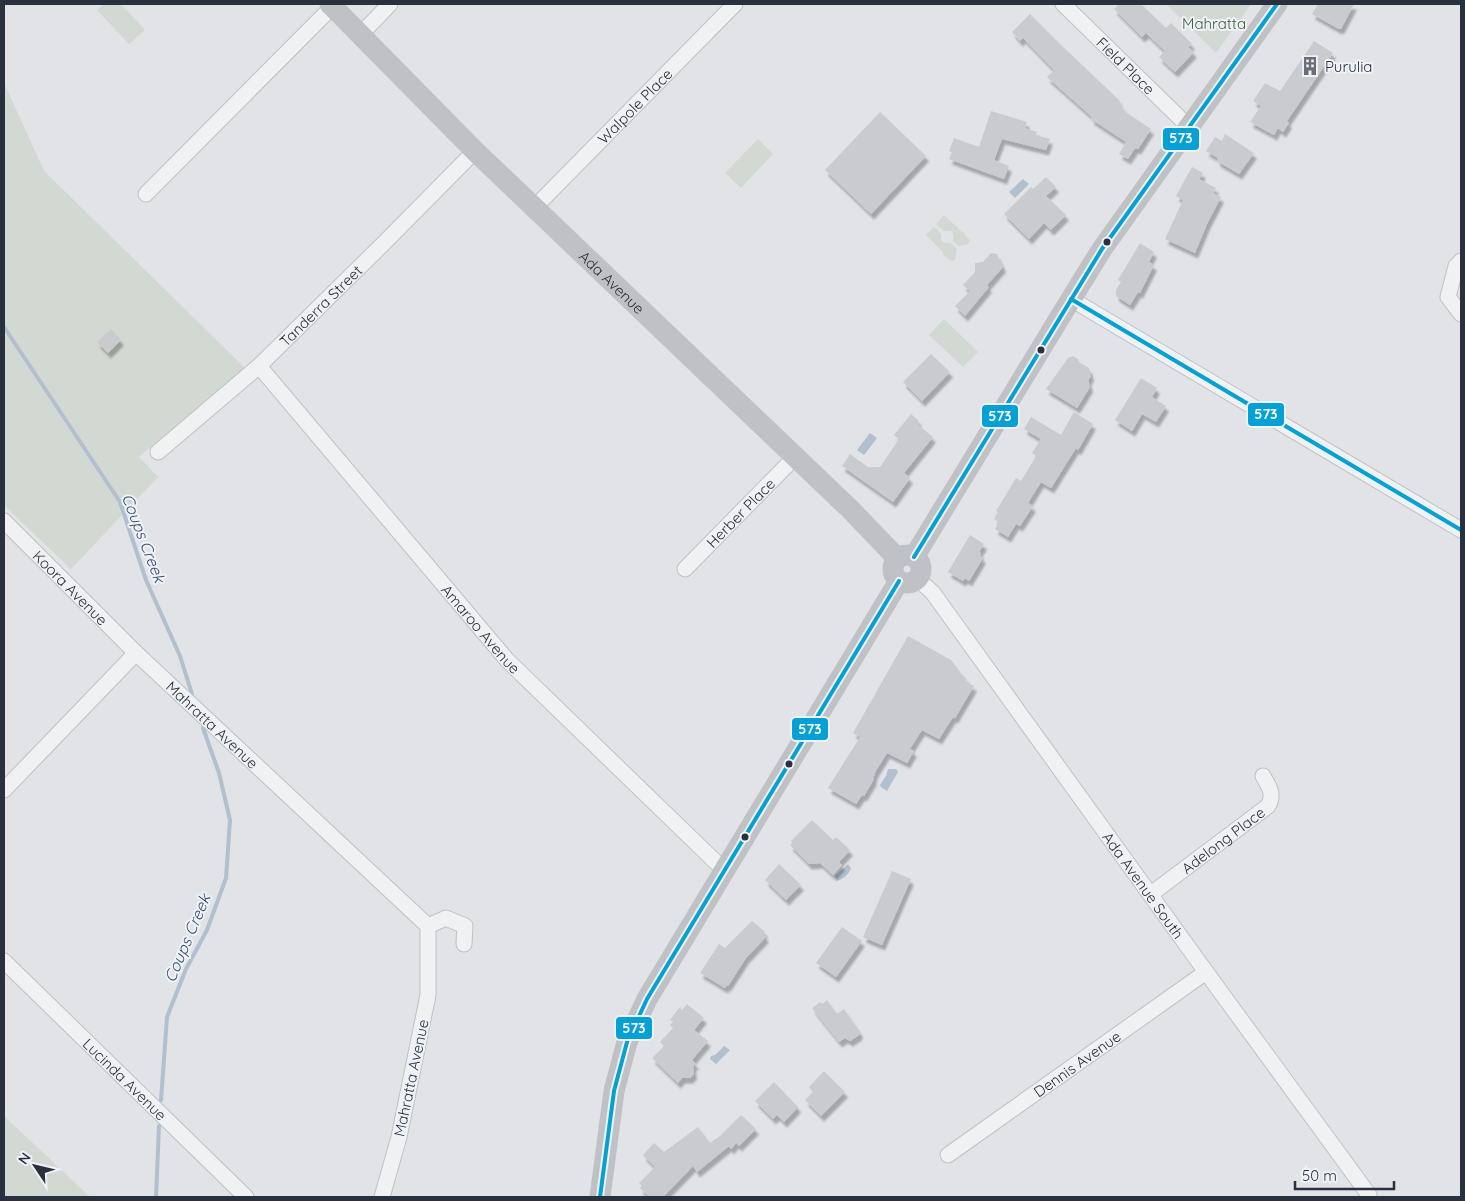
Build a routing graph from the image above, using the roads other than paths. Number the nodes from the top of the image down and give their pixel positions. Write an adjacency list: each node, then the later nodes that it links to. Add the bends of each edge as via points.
1 (390, 4): 6 (street)
2 (735, 4): 10 (street, Walpole Place)
3 (1063, 4): 7 (street, Field Place)
4 (1277, 4): 7 (main road)
5 (332, 5): 6 (main road, Ada Avenue); 9 (street)
6 (361, 34): 8 (main road, Ada Avenue)
7 (1189, 127): 12 (main road, via 1102,249)
8 (474, 151): 10 (main road, Ada Avenue); 14 (street, Tanderra Street)
9 (146, 194)
10 (535, 207): 16 (main road, Ada Avenue)
11 (1461, 261): 13 (street, via 1456,266 1448,296)
12 (1071, 299): 18 (street); 19 (main road)
13 (1461, 314)
14 (259, 366): 15 (street, Tanderra Street); 25 (street, Amaroo Avenue, via 507,660)
15 (158, 452)
16 (796, 457): 19 (main road, Ada Avenue); 20 (street, Herber Place)
17 (4, 521): 22 (street, Koora Avenue)
18 (1461, 530)
19 (906, 558): 21 (main road, via 894,562 892,570 896,578)
20 (685, 569)
21 (908, 580): 25 (main road); 26 (street, Ada Avenue South, via 933,592)
22 (136, 653): 24 (street); 27 (street, Mahratta Avenue)
23 (1263, 776): 26 (street, Adelong Place, via 1272,797 1268,806)
24 (4, 790)
25 (725, 871): 35 (main road, via 665,967 627,1042 614,1091)
26 (1151, 894): 30 (street, Ada Avenue South)
27 (428, 926): 28 (street, via 446,918 465,926); 34 (street, Mahratta Avenue, via 428,995 399,1137)
28 (464, 944)
29 (4, 962): 33 (street, Lucinda Avenue)
30 (1206, 972): 31 (street, Dennis Avenue); 32 (street, Ada Avenue South)
31 (948, 1155)
32 (1369, 1195)
33 (246, 1197)
34 (382, 1197)
35 (600, 1197)

